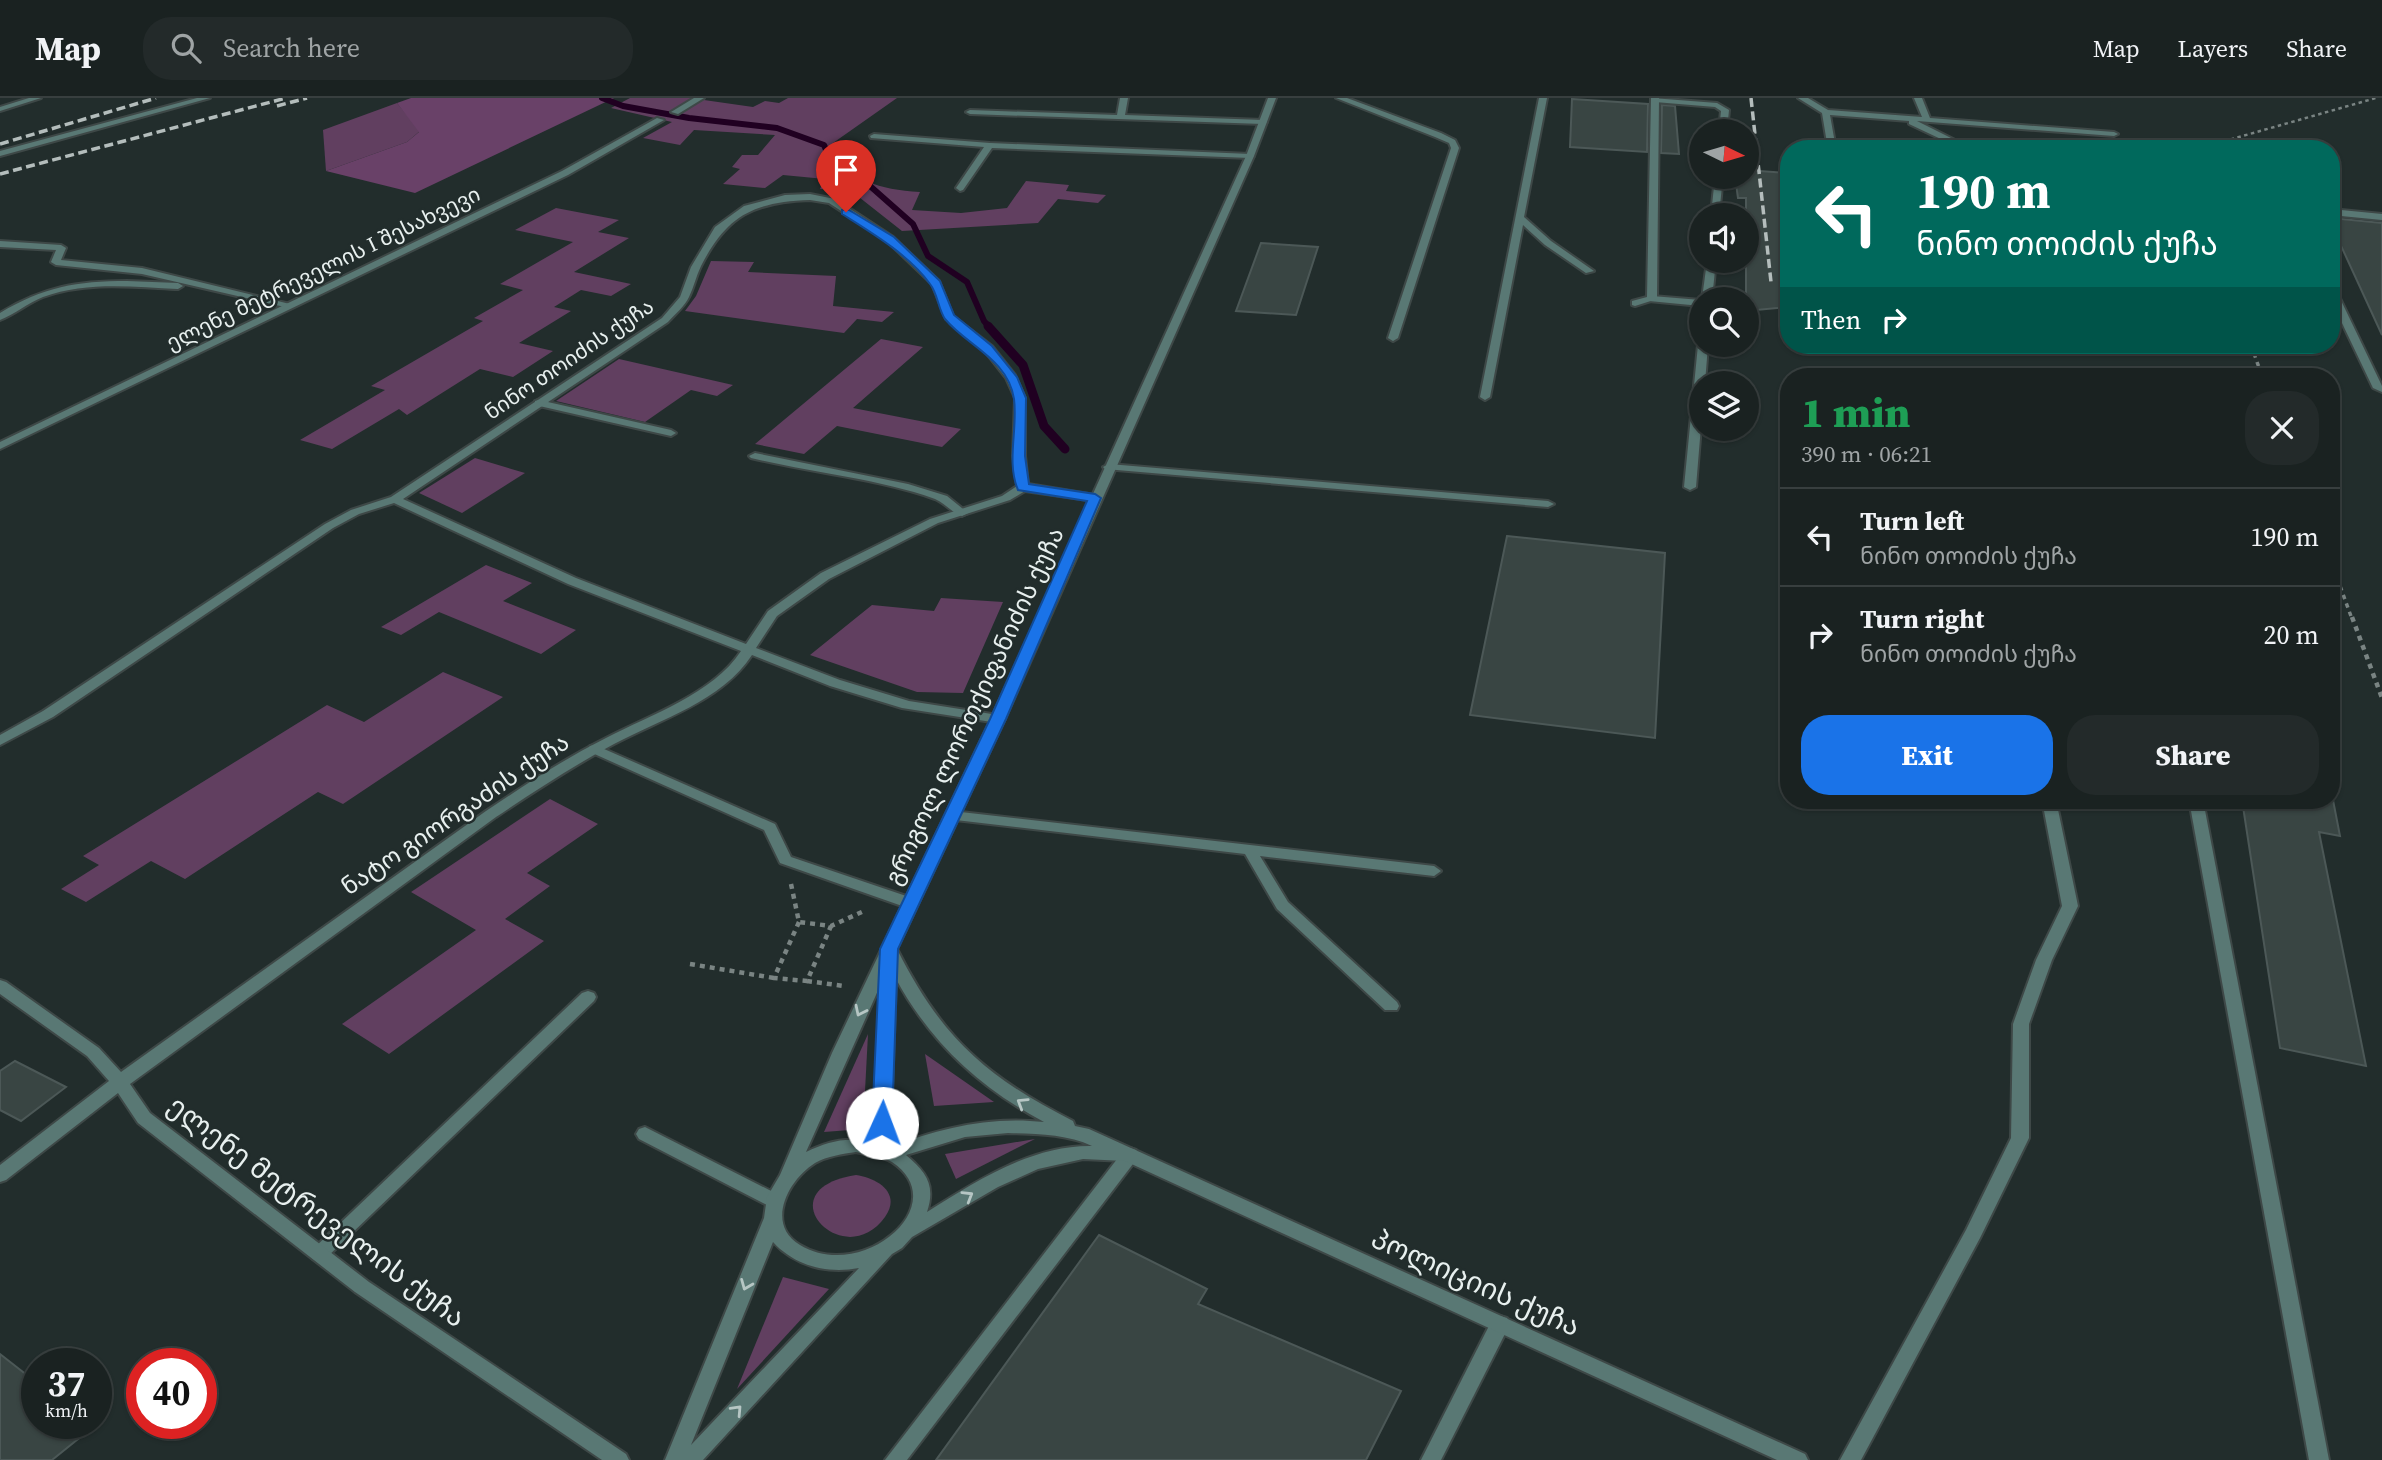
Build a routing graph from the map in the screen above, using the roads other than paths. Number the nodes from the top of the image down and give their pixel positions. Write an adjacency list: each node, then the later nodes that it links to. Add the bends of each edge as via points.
1 (37, 98): 11 (street)
2 (206, 98): 26 (street)
3 (700, 98): 12 (street)
4 (1124, 98): 15 (street)
5 (1272, 98): 20 (street, გრიგოლ ლორთქიფანიძის ქუჩა)
6 (1340, 98): 41 (street, via 1438,135 1455,148)
7 (1543, 98): 31 (street)
8 (1802, 98): 14 (street)
9 (1918, 98): 19 (street)
10 (1655, 99): 17 (street, via 1717,105 1725,110); 35 (street)
11 (0, 109)
12 (675, 112)
13 (970, 112): 15 (street)
14 (1826, 112): 16 (street); 23 (street)
15 (1121, 116): 20 (street)
16 (1905, 118): 19 (street); 24 (street)
17 (1724, 119)
18 (660, 120): 38 (street, ელენე მეტრეველის I შესახვევი, via 565,173)
19 (1927, 120): 21 (street)
20 (1262, 122): 27 (street, გრიგოლ ლორთქიფანიძის ქუჩა)
21 (2114, 134)
22 (874, 136): 25 (street)
23 (1831, 140)
24 (1950, 140)
25 (990, 145): 27 (street); 28 (street)
26 (0, 154)
27 (1250, 156): 49 (street, გრიგოლ ლორთქიფანიძის ქუჩა)
28 (960, 188)
29 (2340, 213): 30 (street)
30 (2382, 217)
31 (1520, 218): 33 (street); 44 (street)
32 (0, 244): 34 (street, via 61,248 56,262 142,271)
33 (1589, 271)
34 (215, 288): 38 (street); 40 (street, via 101,284 65,288)
35 (1652, 299): 36 (street); 37 (street)
36 (1689, 302)
37 (1635, 303)
38 (289, 305): 47 (street, ელენე მეტრეველის I შესახვევი)
39 (2340, 309): 43 (street)
40 (0, 317)
41 (1394, 338)
42 (1702, 357): 51 (street)
43 (2382, 389)
44 (1485, 397)
45 (540, 403): 46 (street); 50 (street, ნინო თოიძის ქუჩა, via 664,320 684,298 718,229 747,208 810,197 832,201 890,239 936,284 949,317 988,348 1011,377 1020,398); 53 (street, ნინო თოიძის ქუჩა)
46 (671, 433)
47 (0, 446)
48 (755, 456): 55 (street, via 904,486 943,498)
49 (1109, 467): 52 (street, გრიგოლ ლორთქიფანიძის ქუჩა); 54 (street)
50 (1023, 487): 52 (street); 55 (street, ნატო გიორგაძის ქუჩა)
51 (1690, 487)
52 (1095, 498): 57 (street, გრიგოლ ლორთქიფანიძის ქუჩა)
53 (395, 499): 56 (street, via 572,581); 58 (street, ნინო თოიძის ქუჩა, via 329,526)
54 (1548, 504)
55 (962, 513): 56 (street, ნატო გიორგაძის ქუჩა, via 934,521 825,576 772,614)
56 (749, 650): 57 (street, via 907,705); 59 (street, ნატო გიორგაძის ქუჩა, via 724,678 687,703)
57 (998, 719): 62 (street, გრიგოლ ლორთქიფანიძის ქუჩა)
58 (0, 741)
59 (595, 749): 65 (street, via 770,827 785,860); 70 (street, ნატო გიორგაძის ქუჩა, via 491,814)
60 (2051, 809): 88 (street, via 2070,906 2021,1024 2020,1138 1975,1233)
61 (2198, 809): 89 (street)
62 (952, 816): 63 (street); 65 (street, გრიგოლ ლორთქიფანიძის ქუჩა)
63 (1250, 849): 64 (street); 69 (street, via 1282,905)
64 (1434, 870)
65 (911, 903): 66 (street, გრიგოლ ლორთქიფანიძის ქუჩა)
66 (889, 949): 71 (street, one-way to 66, via 1025,1105 976,1070 937,1032 908,991); 73 (street, გრიგოლ ლორთქიფანიძის ქუჩა); 75 (street, გრიგოლ ლორთქიფანიძის ქუჩა, one-way to 75)
67 (0, 986): 70 (street, ელენე მეტრეველის ქუჩა, via 93,1052)
68 (588, 997): 81 (street)
69 (1391, 1006)
70 (120, 1082): 76 (street, ნატო გიორგაძის ქუჩა); 81 (street, ელენე მეტრეველის ქუჩა, via 144,1118)
71 (1083, 1134): 73 (street, პოლიციის ქუჩა, via 1036,1125 987,1125); 74 (street, პოლიციის ქუჩა)
72 (645, 1135): 77 (street)
73 (887, 1150): 75 (street, via 856,1145 831,1149); 79 (street, via 913,1167 922,1187 922,1209)
74 (1129, 1156): 79 (street, პოლიციის ქუჩა, one-way to 74, via 989,1183 1035,1162 1080,1152); 82 (street, პოლიციის ქუჩა); 85 (street)
75 (788, 1174): 77 (street)
76 (0, 1175)
77 (773, 1200): 78 (street)
78 (772, 1222): 80 (street, via 794,1253 814,1261 863,1261); 83 (street, one-way to 83)
79 (910, 1231): 80 (street)
80 (886, 1251): 83 (street, one-way to 80)
81 (319, 1254): 84 (street, ელენე მეტრეველის ქუჩა)
82 (1500, 1324): 86 (street); 87 (street, პოლიციის ქუჩა)
83 (689, 1459)
84 (619, 1460)
85 (895, 1460)
86 (1431, 1460)
87 (1798, 1460)
88 (1850, 1460)
89 (2319, 1460)

